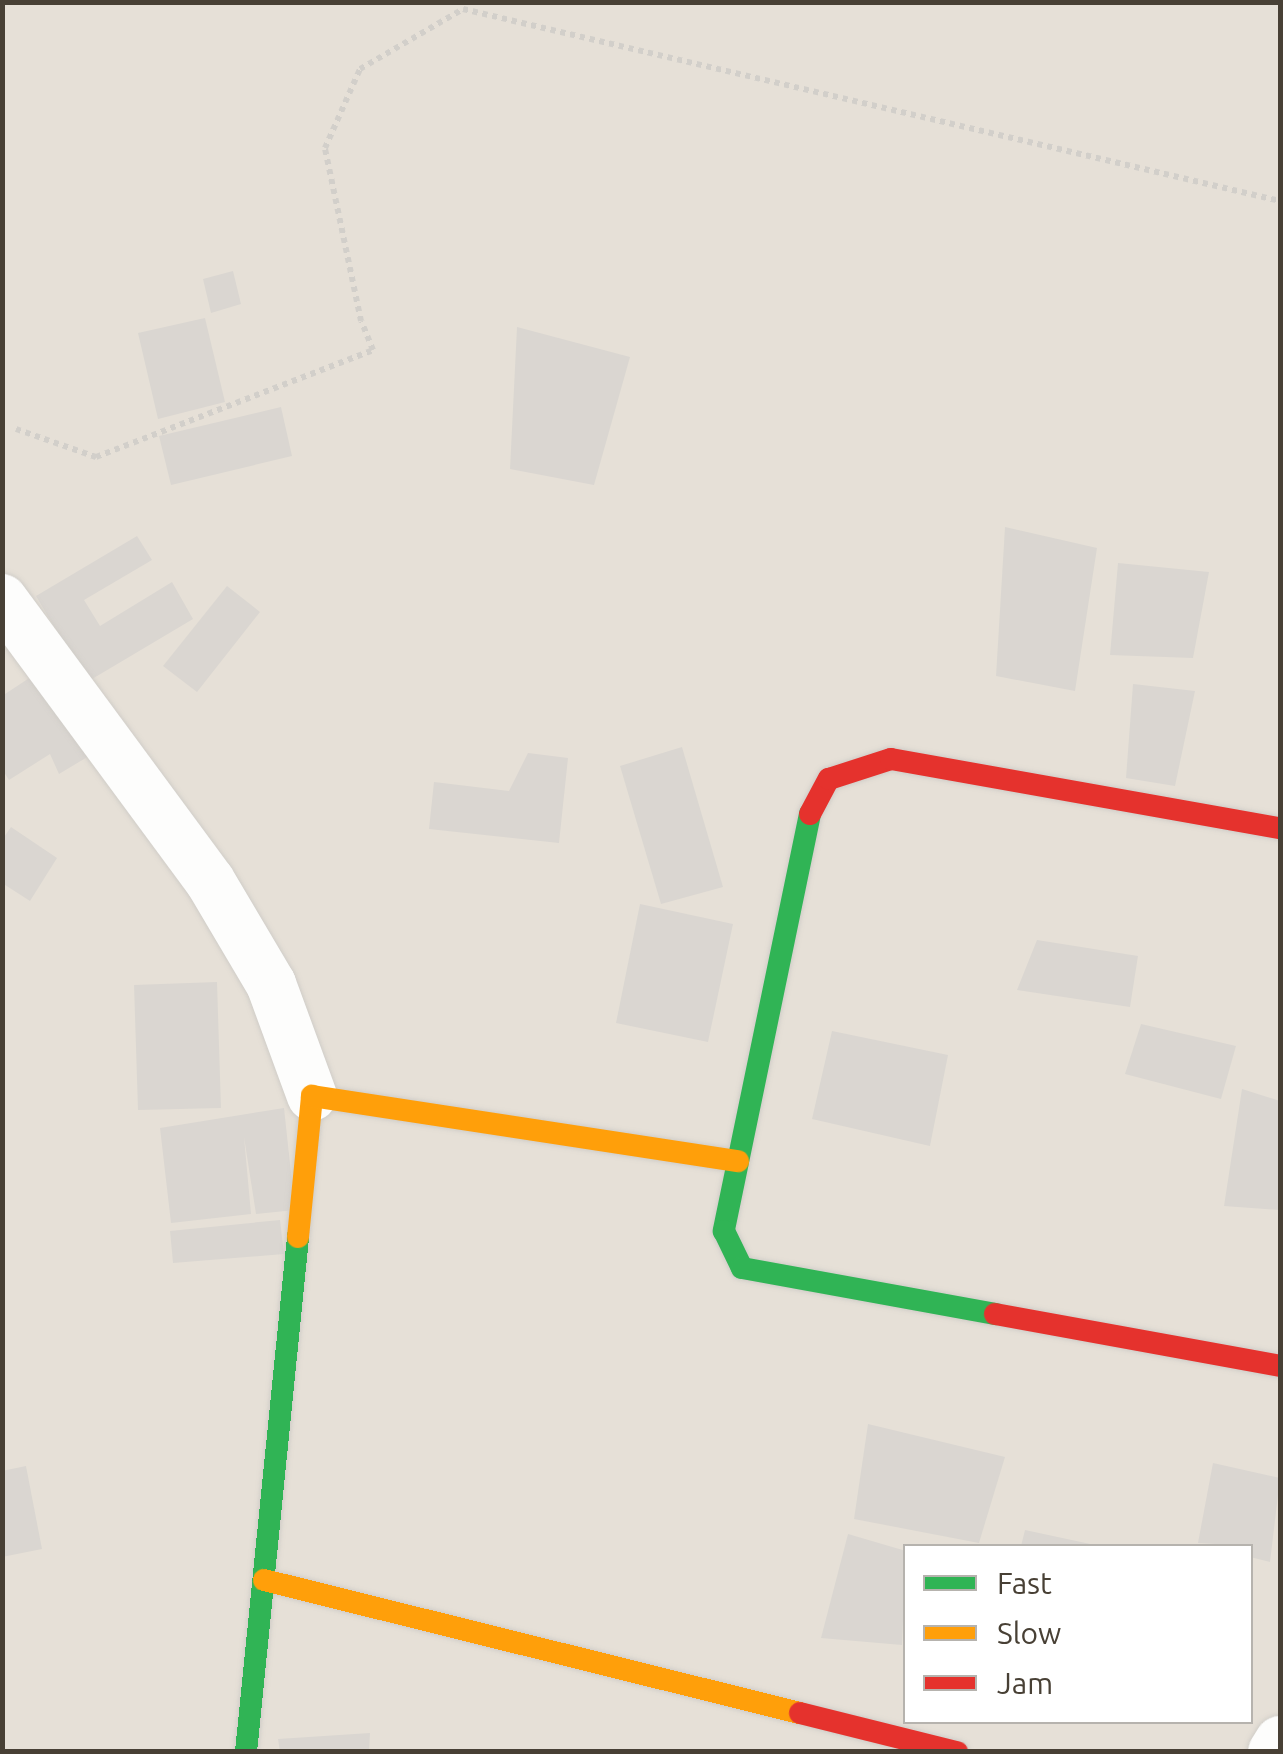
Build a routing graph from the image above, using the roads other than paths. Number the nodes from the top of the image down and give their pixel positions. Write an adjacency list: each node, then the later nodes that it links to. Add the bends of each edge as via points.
1 (2, 599): 3 (street, via 210,881 271,984)
2 (1280, 828): 4 (street, via 891,759 829,779 812,806)
3 (312, 1096): 4 (street); 6 (street)
4 (738, 1162): 5 (street, via 724,1231 742,1268)
5 (1280, 1366)
6 (264, 1580): 8 (street); 9 (street)
7 (1280, 1741): 10 (street)
8 (246, 1752)
9 (957, 1752)
10 (1273, 1752)

